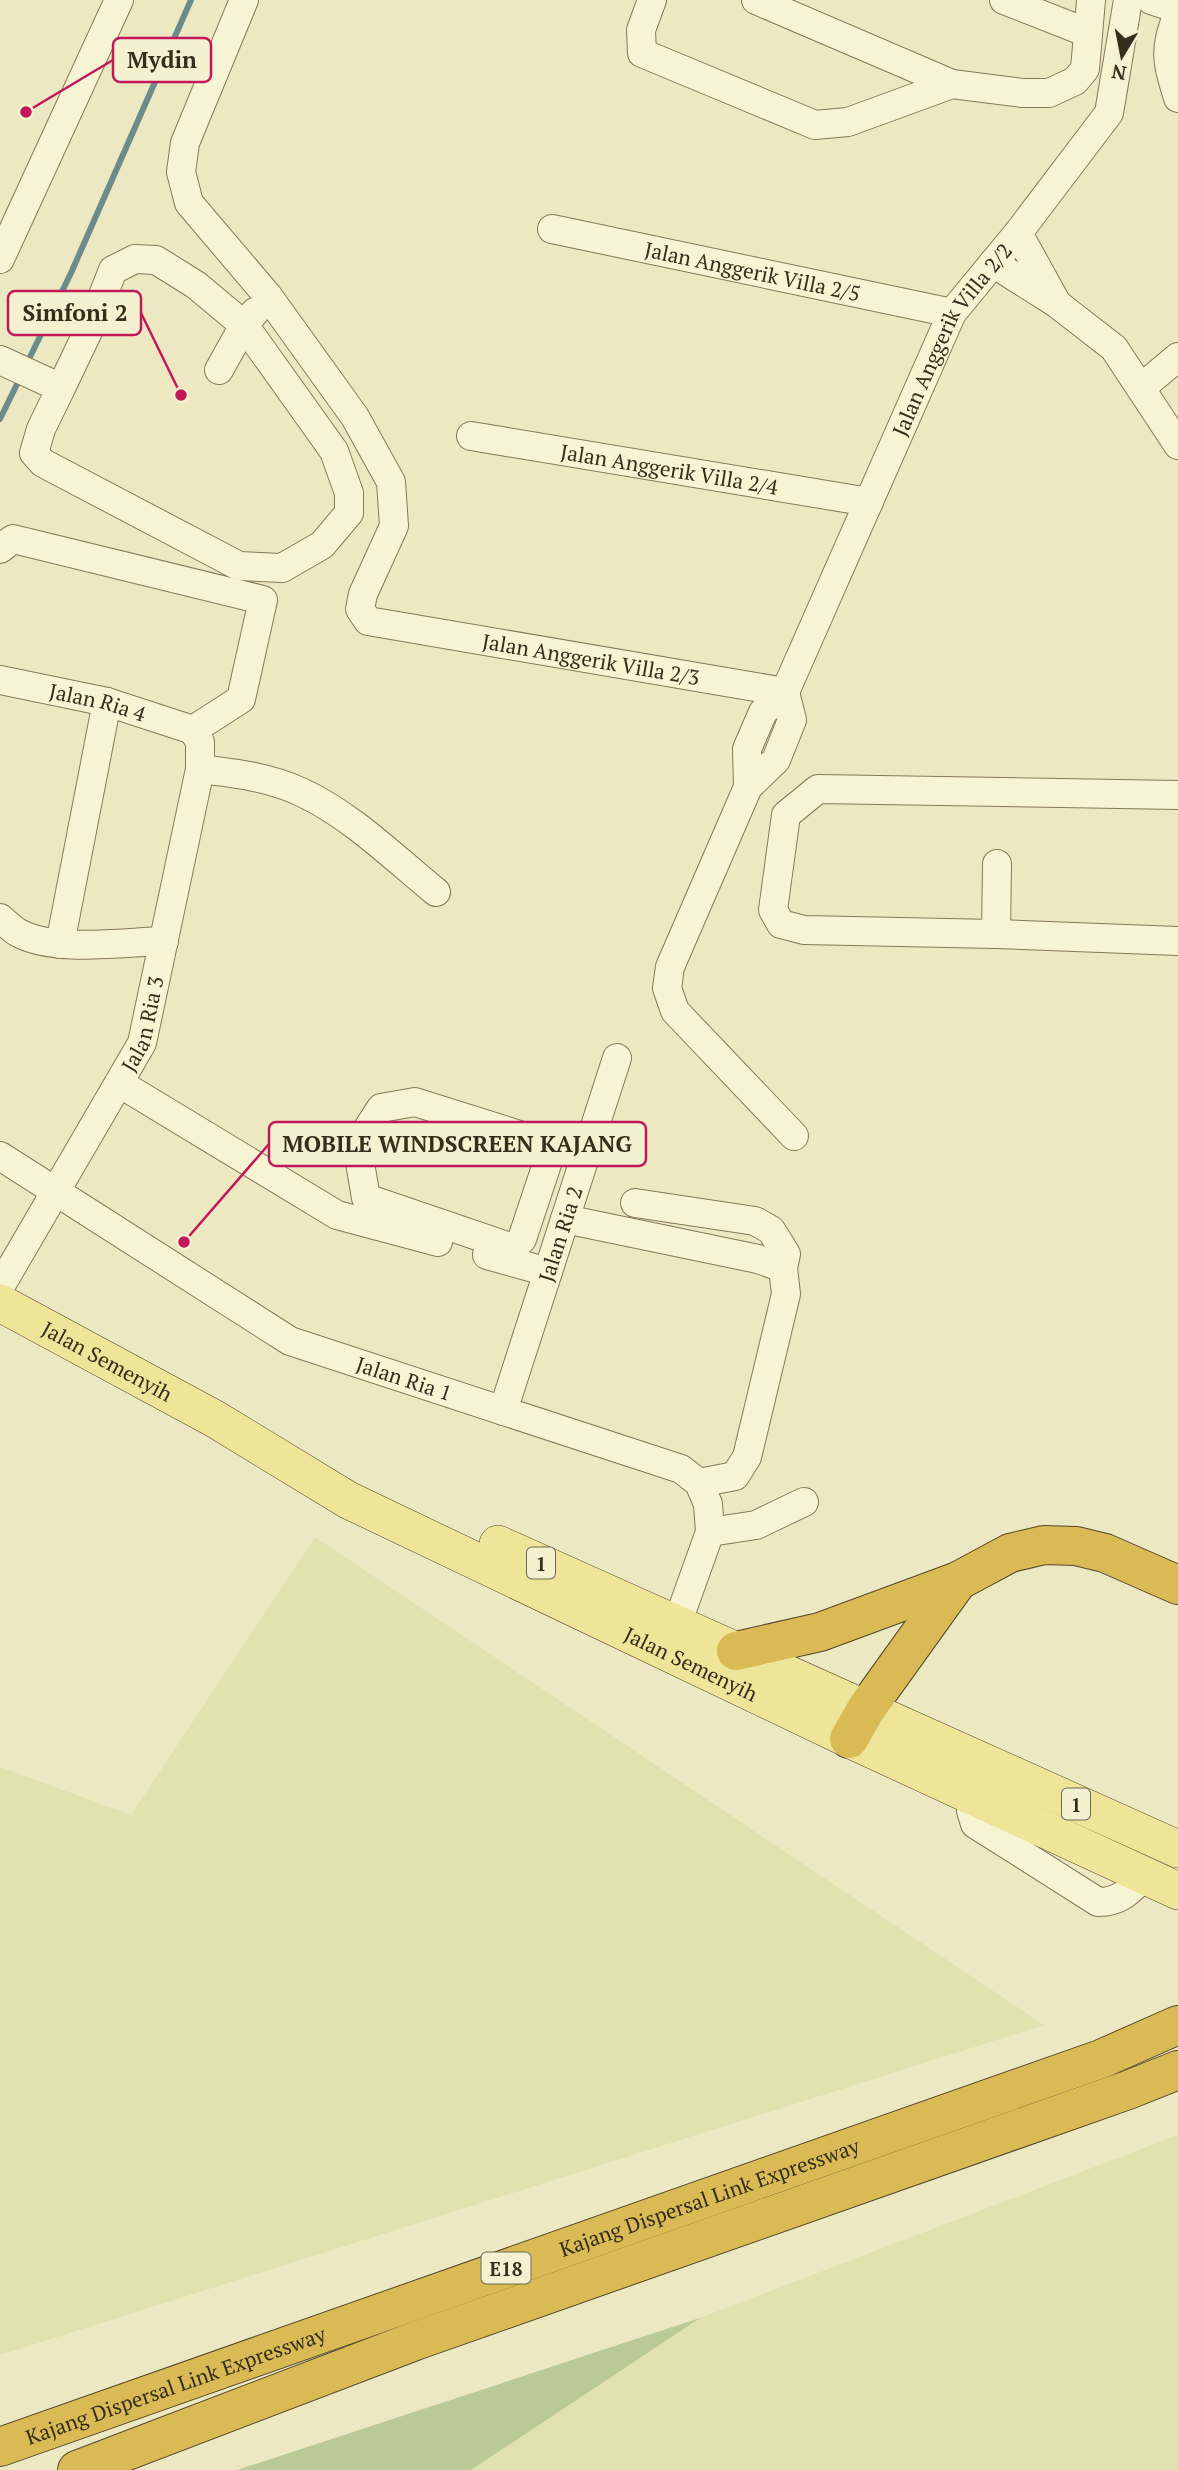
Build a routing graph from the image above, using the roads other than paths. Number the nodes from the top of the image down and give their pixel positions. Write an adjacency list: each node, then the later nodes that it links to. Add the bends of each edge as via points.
1 (119, 0): 15 (street)
2 (244, 0): 17 (street, via 185,143 181,172 189,203)
3 (652, 0): 11 (street, via 641,30 642,53 815,125 848,122)
4 (756, 0): 11 (street)
5 (1004, 0): 10 (street)
6 (1091, 0): 10 (street)
7 (1128, 0): 14 (street, Jalan Anggerik Villa 2/2, via 1109,113)
8 (1152, 0): 9 (street)
9 (1178, 12): 12 (street, via 1168,37 1168,59)
10 (1088, 33): 11 (street, via 1085,69 1075,81 1049,93)
11 (952, 84)
12 (1178, 98)
13 (552, 229): 19 (street, Jalan Anggerik Villa 2/5)
14 (1018, 233): 16 (street, Jalan Anggerik Villa 2/2); 18 (street)
15 (0, 259)
16 (993, 263): 18 (street); 19 (street, Jalan Anggerik Villa 2/2)
17 (268, 296): 20 (street); 31 (street, Jalan Anggerik Villa 2/3, via 355,417 391,482 394,526 363,594 360,609 368,621)
18 (1056, 303): 25 (street, via 1114,348)
19 (952, 313): 28 (street, Jalan Anggerik Villa 2/2)
20 (244, 325): 23 (street); 24 (street, via 197,285 156,260 135,259 113,270 92,323); 24 (street, via 334,451 349,493 349,513 321,545 282,568 239,566 43,463 34,453)
21 (1178, 357): 25 (street)
22 (5, 362): 24 (street)
23 (219, 370)
24 (54, 384)
25 (1142, 387): 27 (street)
26 (471, 436): 28 (street, Jalan Anggerik Villa 2/4)
27 (1178, 445)
28 (869, 502): 31 (street, Jalan Anggerik Villa 2/2)
29 (0, 549): 33 (street, via 13,538 263,600 242,699)
30 (1, 686): 32 (street, Jalan Ria 4)
31 (785, 692): 45 (street, via 792,720 776,760 748,787 670,967 667,988 675,1011)
32 (107, 702): 33 (street, Jalan Ria 4); 42 (street)
33 (193, 730): 34 (street, Jalan Ria 3, via 200,742)
34 (200, 769): 37 (street, via 251,775 300,792 353,824); 40 (street, Jalan Ria 3)
35 (1178, 796): 39 (street, via 818,789 786,816 773,910 781,924 804,930)
36 (996, 864): 39 (street)
37 (436, 892)
38 (0, 918): 42 (street, via 16,932)
39 (996, 934): 41 (street)
40 (164, 941): 42 (street); 44 (street, Jalan Ria 3, via 142,1043)
41 (1178, 941)
42 (61, 944)
43 (617, 1058): 48 (street, Jalan Ria 2)
44 (119, 1083): 49 (street, Jalan Ria 3); 53 (street, via 337,1214)
45 (794, 1136)
46 (553, 1146): 46 (street, via 415,1102 382,1108 361,1139 366,1198 513,1248 522,1239); 48 (street)
47 (0, 1156): 49 (street, Jalan Ria 1)
48 (586, 1156): 51 (street, Jalan Ria 2)
49 (56, 1193): 54 (street, Jalan Ria 3); 56 (street, Jalan Ria 1, via 290,1341)
50 (635, 1203): 52 (street, via 755,1221 771,1230 786,1254)
51 (565, 1219): 52 (street); 53 (street, Jalan Ria 2)
52 (783, 1268): 58 (street, via 786,1294 747,1457 734,1476)
53 (548, 1272): 56 (street, Jalan Ria 2)
54 (0, 1287)
55 (0, 1303): 57 (main road, Jalan Semenyih / 1)
56 (503, 1411): 58 (street, Jalan Ria 1, via 681,1469)
57 (215, 1419): 63 (main road, Jalan Semenyih / 1); 65 (main road, Jalan Semenyih / 1, via 348,1500)
58 (699, 1483): 60 (street, via 708,1504)
59 (804, 1502): 60 (street, via 755,1525)
60 (710, 1532): 63 (street)
61 (958, 1581): 62 (highway, via 1010,1553 1044,1545 1105,1553); 64 (highway, via 820,1632); 65 (highway)
62 (1178, 1585)
63 (677, 1624): 64 (main road, Jalan Semenyih / 1)
64 (736, 1651): 65 (main road, Jalan Semenyih / 1)
65 (857, 1724): 66 (main road, Jalan Semenyih / 1); 67 (main road, Jalan Semenyih / 1, via 974,1796)
66 (1178, 1850)
67 (1178, 1891)
68 (1178, 2025): 70 (highway, Kajang Dispersal Link Expressway / E18, via 1101,2059)
69 (1178, 2070): 73 (highway, Kajang Dispersal Link Expressway / E18, via 415,2341)
70 (134, 2399): 71 (highway); 72 (highway, Kajang Dispersal Link Expressway / E18)
71 (0, 2419)
72 (0, 2447)
73 (77, 2470)

